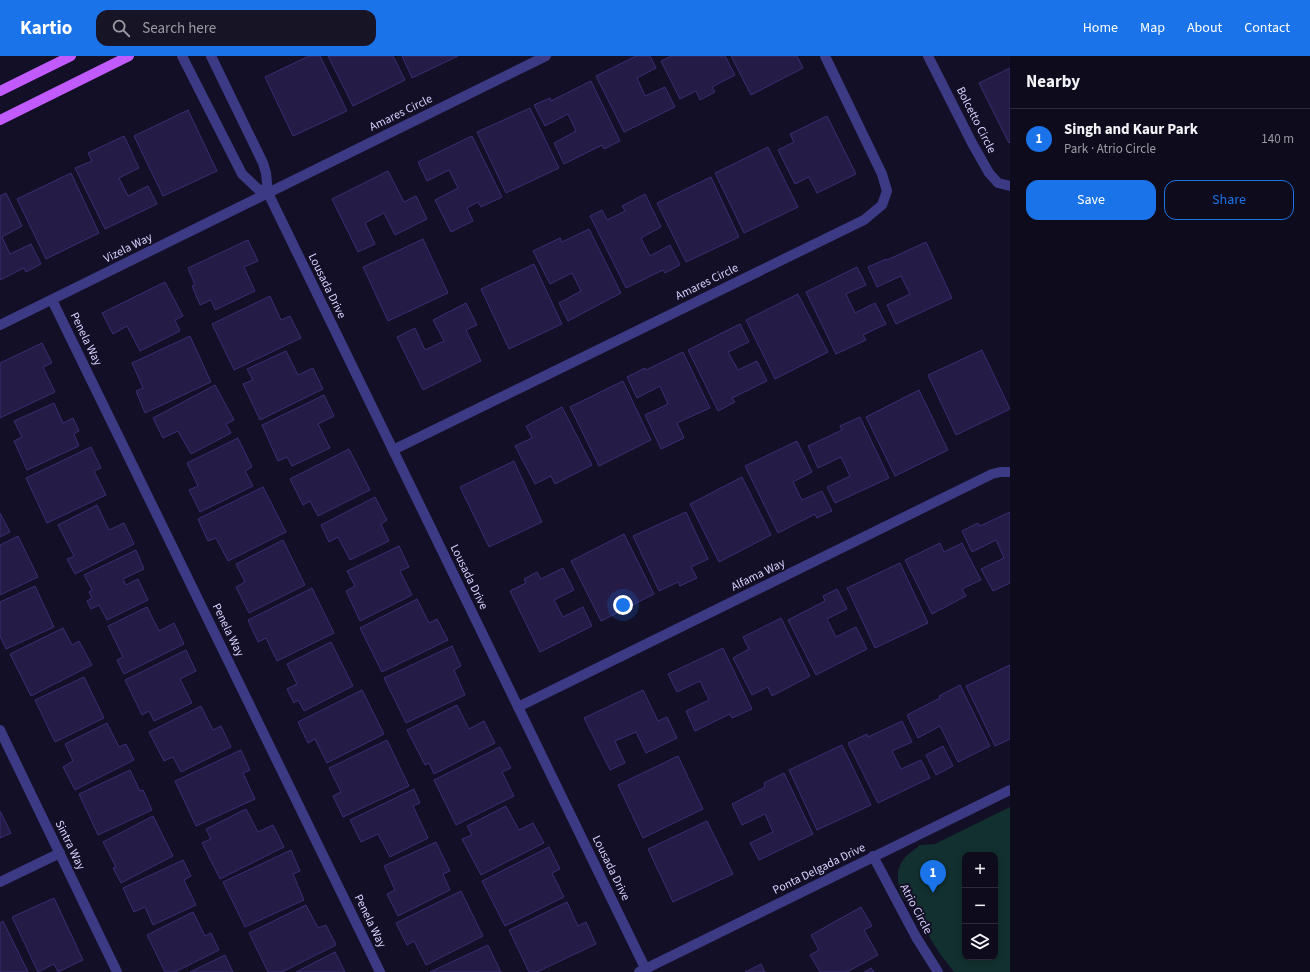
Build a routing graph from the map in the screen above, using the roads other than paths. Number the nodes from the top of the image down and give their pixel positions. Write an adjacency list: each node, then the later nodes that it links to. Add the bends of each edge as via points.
1 (71, 56): 8 (main road)
2 (129, 56): 9 (main road)
3 (182, 56): 11 (street, via 242,174 258,189)
4 (210, 56): 11 (street, Lousada Drive, via 263,163)
5 (546, 56): 11 (street, Amares Circle)
6 (825, 56): 14 (street, Amares Circle, via 882,174 887,191 882,205 864,220)
7 (928, 56): 10 (street, Bolcetto Circle, via 989,174 998,183)
8 (0, 91)
9 (0, 120)
10 (1010, 186)
11 (268, 193): 12 (street, Vizela Way); 14 (street, Lousada Drive)
12 (52, 300): 13 (street, Vizela Way); 24 (street, Penela Way)
13 (0, 325)
14 (393, 450): 16 (street, Lousada Drive)
15 (1010, 472): 16 (street, Alfama Way, via 992,474)
16 (518, 707): 22 (street, Lousada Drive)
17 (0, 730): 19 (street, Sintra Way)
18 (1010, 790): 20 (street, Ponta Delgada Drive)
19 (60, 853): 21 (street); 23 (street, Sintra Way)
20 (874, 856): 22 (street, Ponta Delgada Drive); 25 (street, Atrio Circle, via 916,937)
21 (0, 882)
22 (644, 971)
23 (118, 972)
24 (380, 972)
25 (938, 972)

